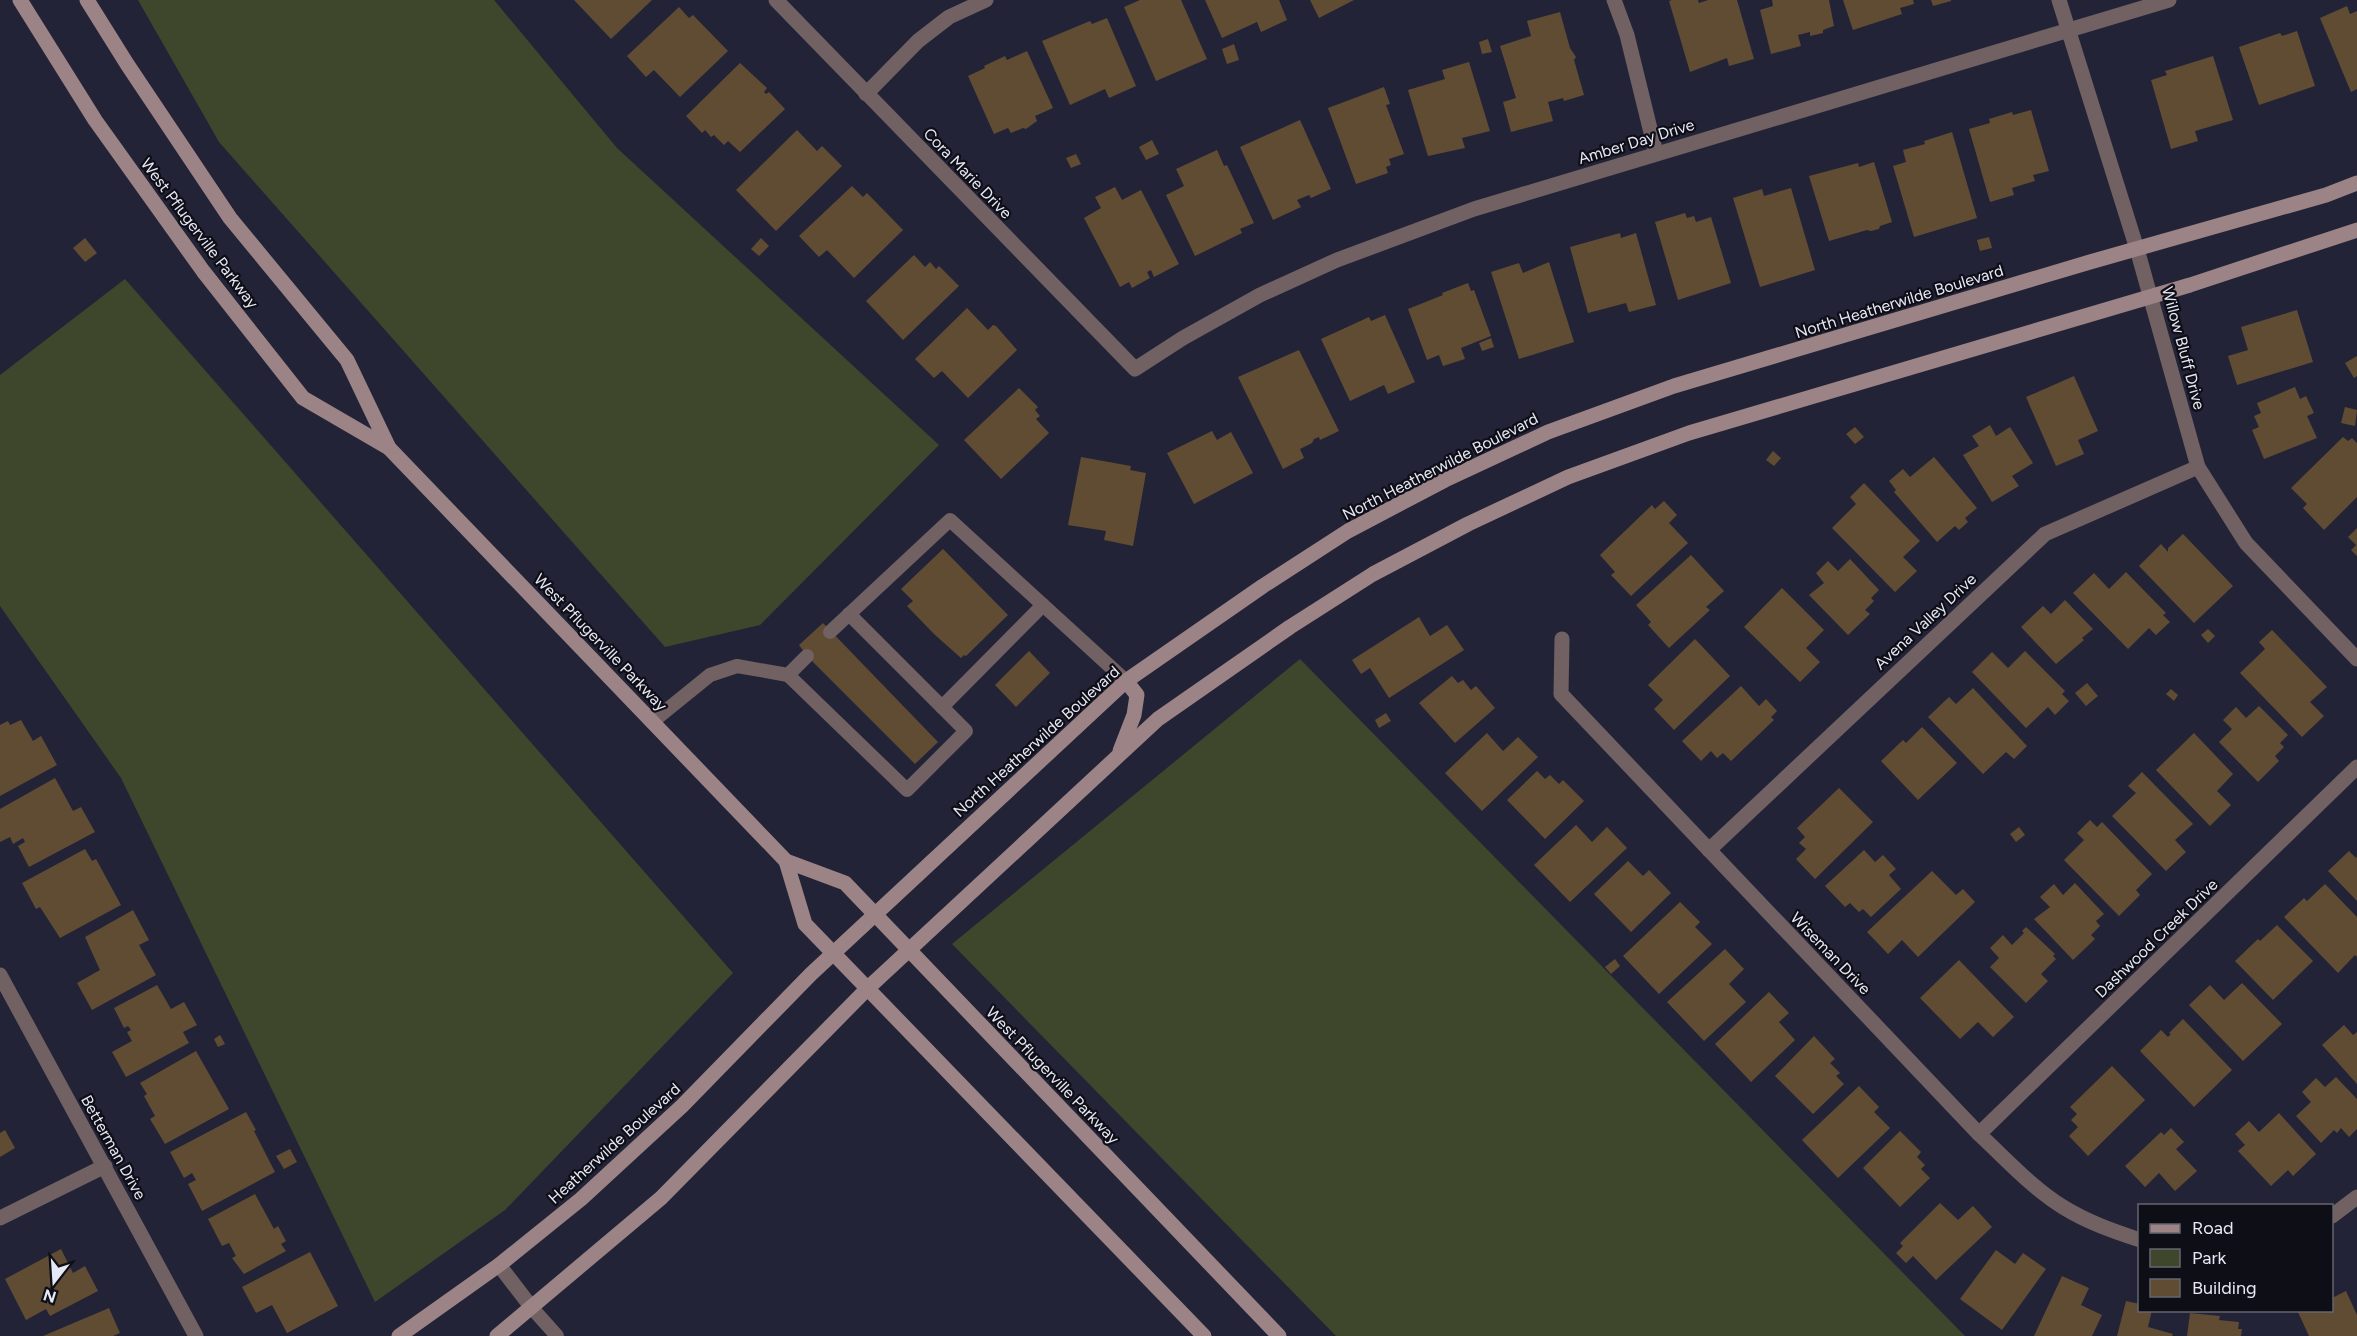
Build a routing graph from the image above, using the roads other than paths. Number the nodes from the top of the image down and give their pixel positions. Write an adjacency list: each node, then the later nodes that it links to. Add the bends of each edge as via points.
1 (20, 0): 16 (main road, West Pflugerville Parkway, via 95,120 203,271 303,398)
2 (87, 0): 16 (main road, West Pflugerville Parkway, via 230,218 347,360)
3 (776, 0): 9 (street, Cora Marie Drive)
4 (986, 0): 9 (street, via 949,16 918,41)
5 (1614, 0): 10 (street, via 1627,35)
6 (2059, 0): 8 (street, Willow Bluff Drive)
7 (2169, 0): 8 (street, Amber Day Drive)
8 (2068, 31): 10 (street, Amber Day Drive); 13 (street, Willow Bluff Drive)
9 (866, 94): 15 (street, Cora Marie Drive)
10 (1656, 153): 15 (street, Amber Day Drive, via 1474,209 1337,260 1260,295)
11 (2357, 183): 13 (main road, North Heatherwilde Boulevard)
12 (2357, 230): 14 (main road)
13 (2137, 249): 14 (street, Willow Bluff Drive); 25 (main road, North Heatherwilde Boulevard, via 1674,386 1548,432 1348,531)
14 (2151, 296): 17 (street, Willow Bluff Drive); 28 (main road, via 1689,433 1568,477 1373,574 1158,719)
15 (1135, 369)
16 (389, 448): 27 (main road, West Pflugerville Parkway)
17 (2198, 467): 23 (street, Willow Bluff Drive, via 2246,543); 30 (street, Avena Valley Drive, via 2045,534)
18 (1043, 605): 19 (lane, via 950,520); 25 (lane); 26 (lane)
19 (849, 614): 20 (lane); 26 (lane)
20 (830, 632)
21 (1562, 639): 30 (street, Wiseman Drive, via 1561,694)
22 (807, 656): 24 (lane)
23 (2357, 659)
24 (788, 675): 26 (lane, via 907,790 966,731); 27 (lane, via 737,666 710,675)
25 (1126, 681): 28 (main road, via 1137,695); 32 (main road, North Heatherwilde Boulevard)
26 (942, 707)
27 (652, 722): 31 (main road, West Pflugerville Parkway)
28 (1119, 754): 33 (main road)
29 (2357, 767): 37 (street, Dashwood Creek Drive)
30 (1709, 850): 37 (street, Wiseman Drive)
31 (786, 861): 32 (main road, West Pflugerville Parkway, via 845,883); 34 (main road, West Pflugerville Parkway, via 805,924)
32 (875, 915): 33 (main road, West Pflugerville Parkway); 34 (main road, North Heatherwilde Boulevard)
33 (909, 950): 36 (main road); 50 (main road, West Pflugerville Parkway)
34 (834, 954): 36 (main road, West Pflugerville Parkway); 43 (main road, Heatherwilde Boulevard, via 682,1107 581,1199)
35 (0, 975): 38 (street, Betterman Drive)
36 (868, 988): 44 (main road, via 661,1198); 49 (main road, West Pflugerville Parkway)
37 (1979, 1134): 42 (street, Wiseman Drive, via 2041,1192 2063,1207 2108,1230)
38 (105, 1166): 41 (street); 45 (street, Betterman Drive)
39 (2357, 1197): 40 (street)
40 (2333, 1215)
41 (0, 1218)
42 (2138, 1240)
43 (499, 1265): 44 (street); 46 (main road, Heatherwilde Boulevard)
44 (531, 1308): 47 (main road); 48 (lane)
45 (196, 1336)
46 (399, 1336)
47 (497, 1336)
48 (557, 1336)
49 (1204, 1336)
50 (1278, 1336)

